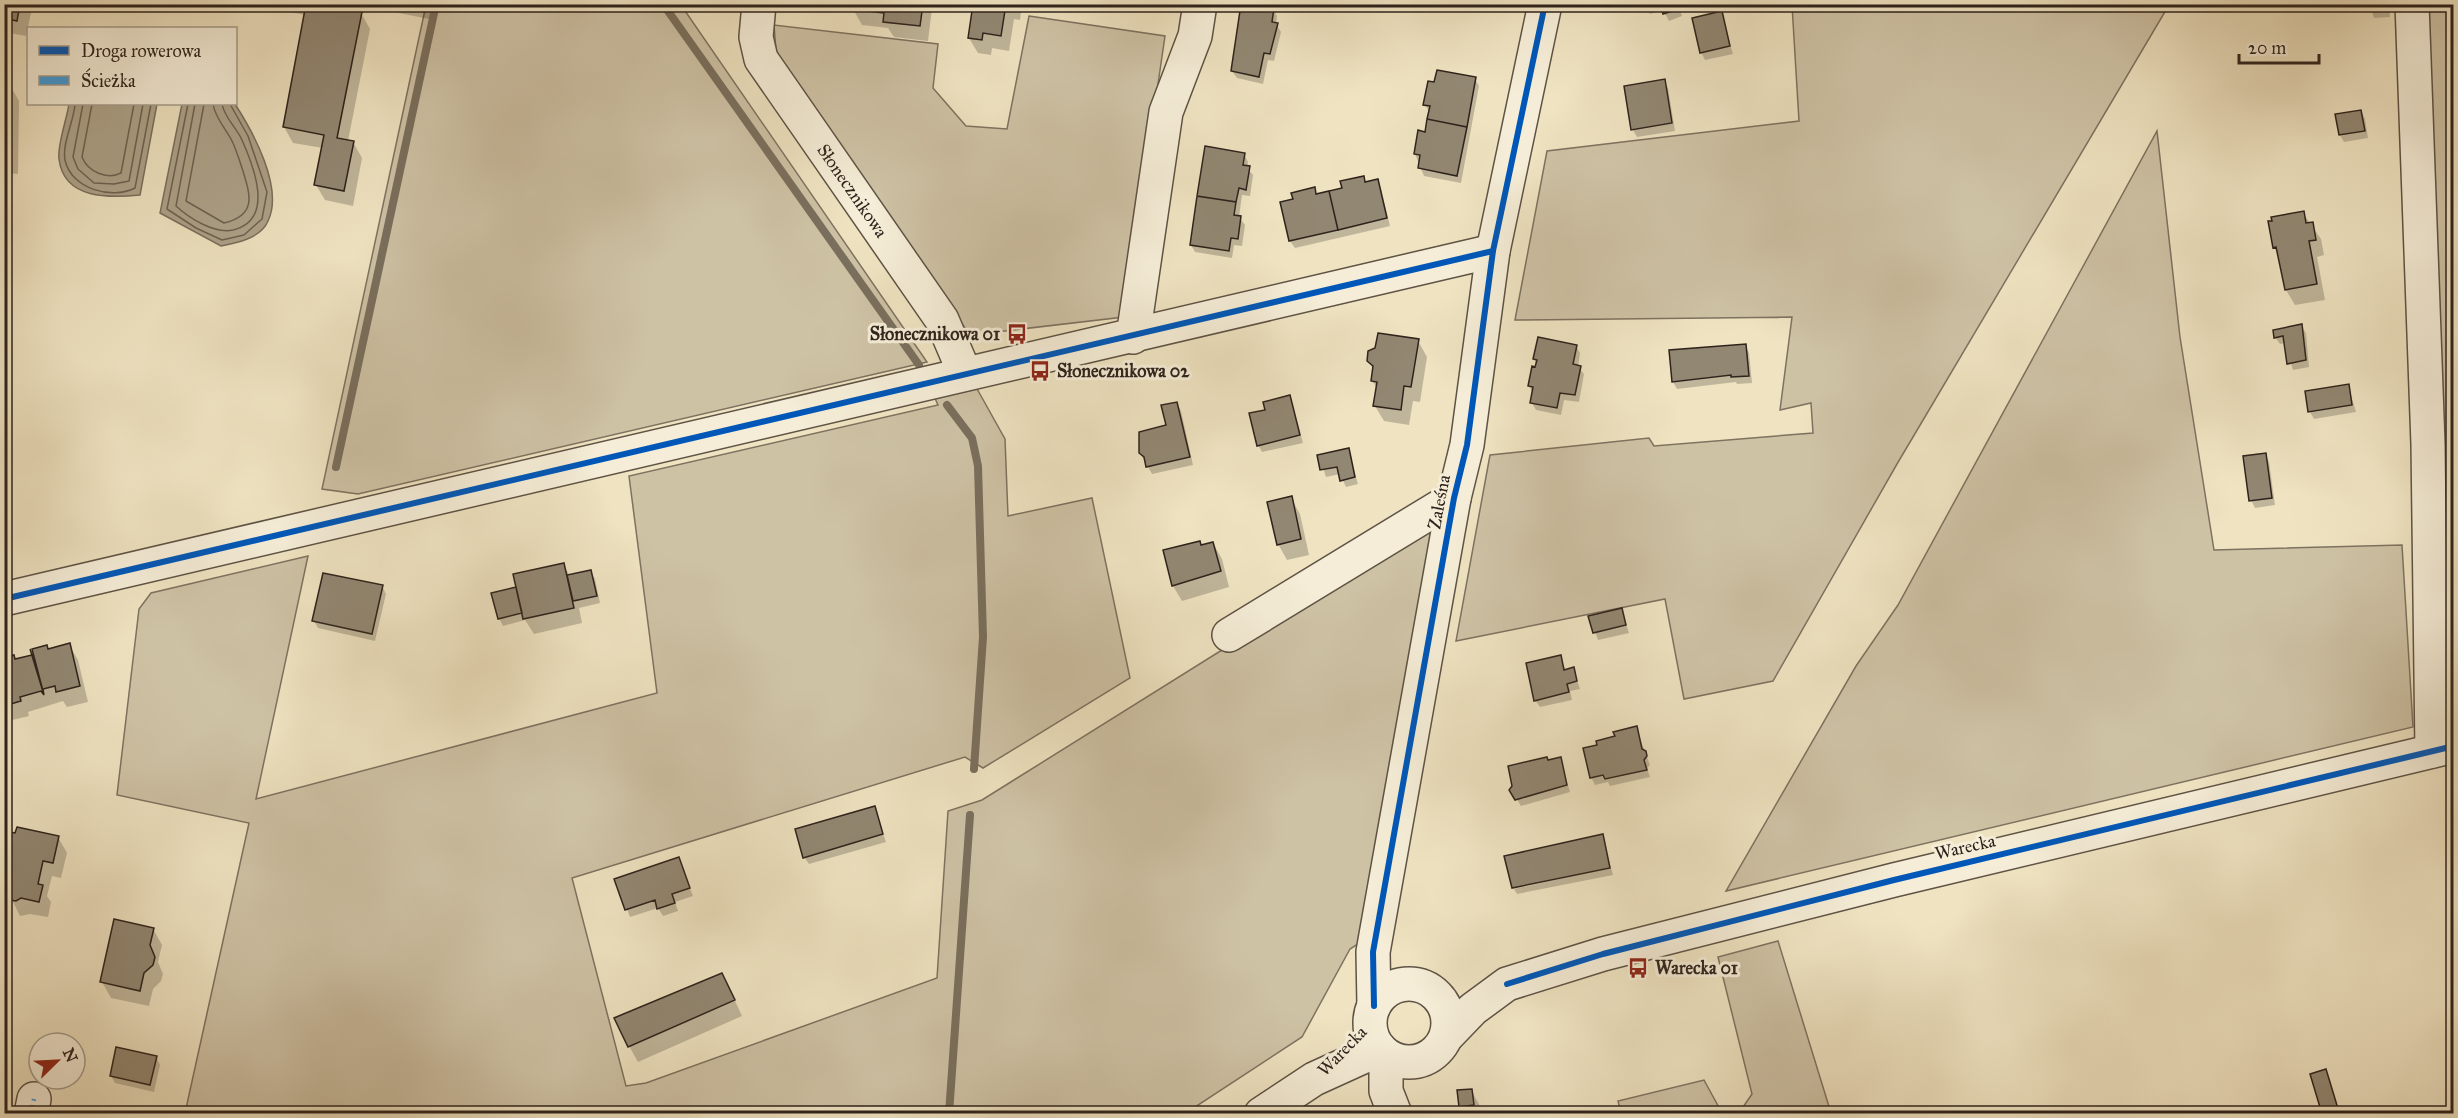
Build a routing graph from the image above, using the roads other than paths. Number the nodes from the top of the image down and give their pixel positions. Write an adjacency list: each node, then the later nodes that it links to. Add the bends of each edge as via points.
1 (759, 4): 7 (street, Słonecznikowa, via 756,37 761,59 942,320)
2 (1200, 4): 6 (street, via 1195,36 1166,112)
3 (1545, 4): 5 (street, Zaleśna)
4 (2412, 4): 11 (street)
5 (1493, 251): 6 (street); 8 (street, Zaleśna, via 1467,446)
6 (1133, 337): 7 (street)
7 (965, 375): 9 (street)
8 (1454, 498): 10 (street); 12 (street, Zaleśna)
9 (4, 599)
10 (1229, 635)
11 (2443, 748): 13 (street, Warecka, via 1894,880 1603,954)
12 (1382, 904): 14 (street, Zaleśna, via 1394,950); 16 (street, Zaleśna, via 1373,952)
13 (1507, 984): 14 (street, Warecka, via 1447,992); 15 (street, Warecka, via 1473,1009)
14 (1419, 987): 15 (street, via 1445,1006); 16 (street, via 1387,991)
15 (1447, 1036): 16 (street, via 1434,1054 1414,1062)
16 (1382, 1039): 17 (street, Warecka, via 1336,1051 1314,1079); 18 (street, Zaleśna, via 1386,1091)
17 (1261, 1113)
18 (1396, 1113)

